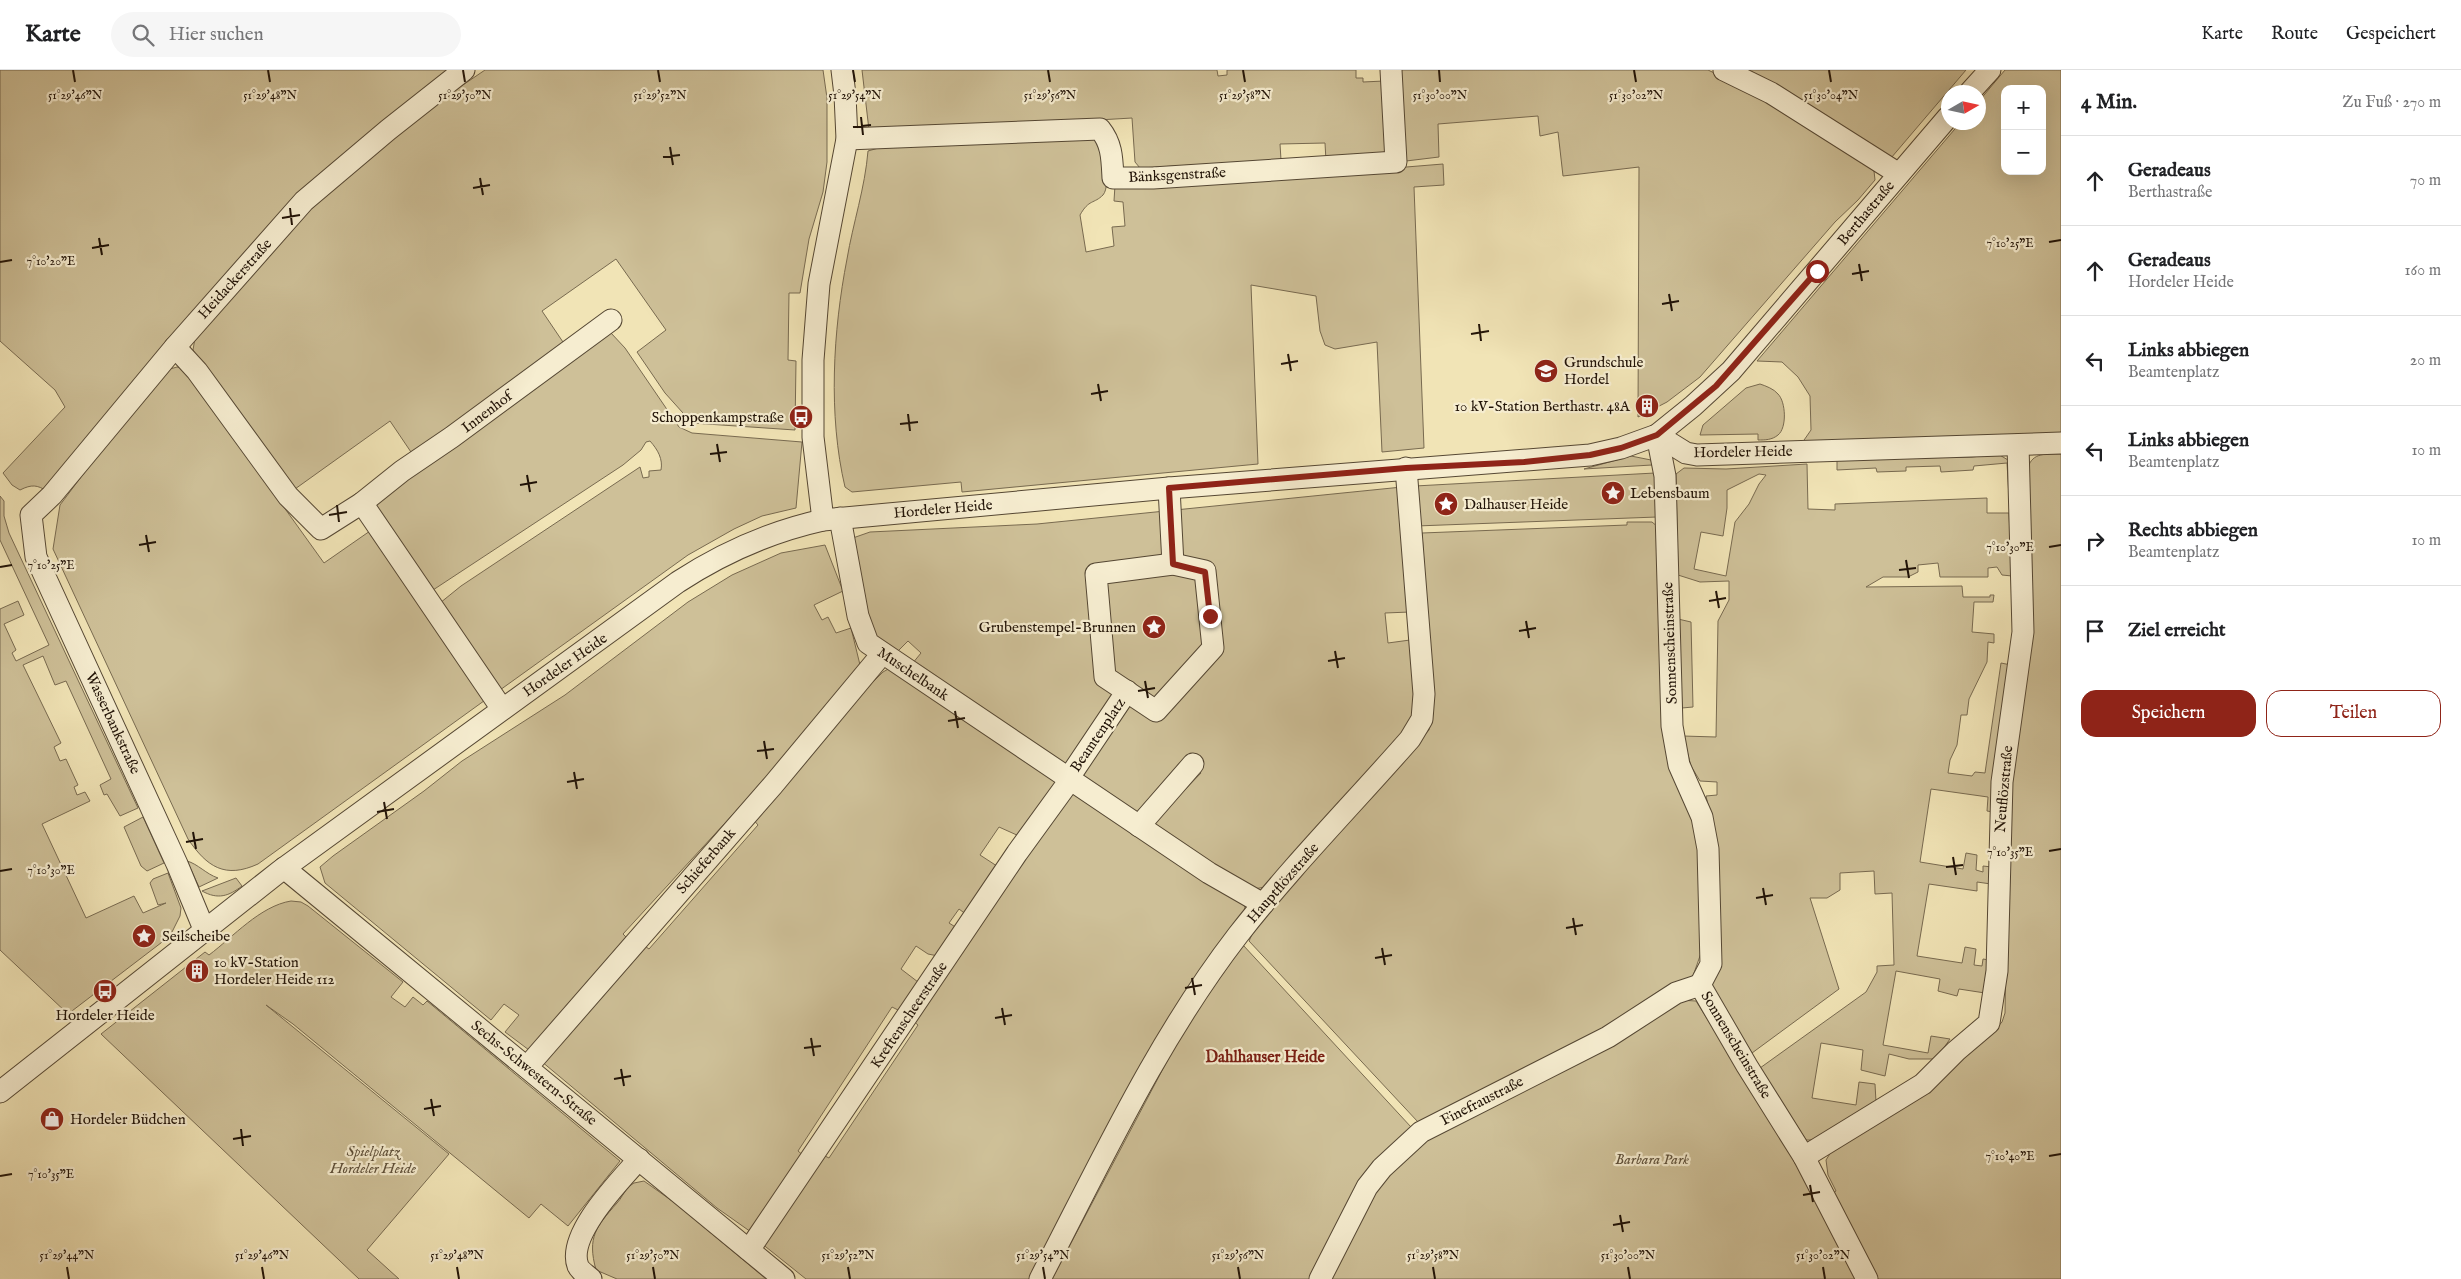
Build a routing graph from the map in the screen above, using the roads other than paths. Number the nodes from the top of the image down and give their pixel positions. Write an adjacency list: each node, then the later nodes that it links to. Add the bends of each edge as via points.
1 (464, 70): 11 (street, Heidackerstraße, via 304,201)
2 (842, 70): 8 (street)
3 (1391, 70): 8 (street, Bänksgenstraße, via 1396,162 1113,178 1112,154 1108,139 1100,129)
4 (1724, 70): 9 (street, via 1771,93)
5 (1990, 70): 6 (street)
6 (1976, 85)
7 (1941, 125): 9 (street, Berthastraße)
8 (846, 140): 19 (street, via 819,284 813,360 812,424)
9 (1899, 174): 12 (street, Berthastraße, via 1731,370)
10 (611, 320): 17 (street, Innenhof)
11 (175, 347): 17 (street, Innenhof, via 197,371 288,496 321,529); 18 (street, Heidackerstraße, via 52,495)
12 (1657, 435): 14 (street, Hordeler Heide, via 1686,453 1697,455); 15 (street, Hordeler Heide, via 1590,455); 30 (street, Sonnenscheinstraße, via 1665,476 1672,726 1679,765 1702,817 1708,848 1711,964)
13 (2061, 443): 14 (street, Hordeler Heide)
14 (2018, 445): 33 (street, Neuflözstraße, via 2023,632 2002,782 1997,972 1989,1023 1923,1084)
15 (1406, 468): 16 (street, Hordeler Heide); 28 (street, Hauptflözstraße, via 1424,694 1422,719 1410,739)
16 (1169, 488): 19 (street, Hordeler Heide); 20 (street)
17 (362, 503): 23 (street)
18 (31, 515): 29 (street, Wasserbankstraße, via 36,557)
19 (832, 519): 21 (street, Muschelbank, via 868,643); 23 (street, Hordeler Heide, via 786,528 745,543 708,562)
20 (1173, 564): 22 (street, Beamtenplatz, via 1096,574 1105,676); 22 (street, Beamtenplatz, via 1205,572 1213,648 1156,711)
21 (882, 654): 25 (street, Muschelbank); 31 (street, Schieferbank, via 779,778)
22 (1127, 692): 25 (street, Beamtenplatz)
23 (502, 709): 27 (street, Hordeler Heide)
24 (1193, 764): 26 (street)
25 (1069, 779): 26 (street, Muschelbank); 35 (street, Kreftenscheerstraße)
26 (1139, 826): 28 (street, Muschelbank, via 1209,873)
27 (284, 868): 29 (street, Hordeler Heide); 31 (street, Sechs-Schwestern-Straße)
28 (1263, 904): 38 (street, Hauptflözstraße, via 1179,1020 1131,1104)
29 (204, 929): 32 (street, Hordeler Heide)
30 (1700, 985): 33 (street, Sonnenscheinstraße); 39 (street, Finefraustraße, via 1676,993 1608,1037 1421,1132 1367,1188)
31 (527, 1067): 34 (street, Sechs-Schwestern-Straße)
32 (0, 1092)
33 (1804, 1156): 40 (street, Sonnenscheinstraße)
34 (639, 1159): 35 (street, Sechs-Schwestern-Straße); 36 (street, via 584,1228 576,1259 579,1268)
35 (749, 1250): 37 (street, Sechs-Schwestern-Straße)
36 (592, 1279)
37 (784, 1279)
38 (1040, 1279)
39 (1320, 1279)
40 (1866, 1279)

